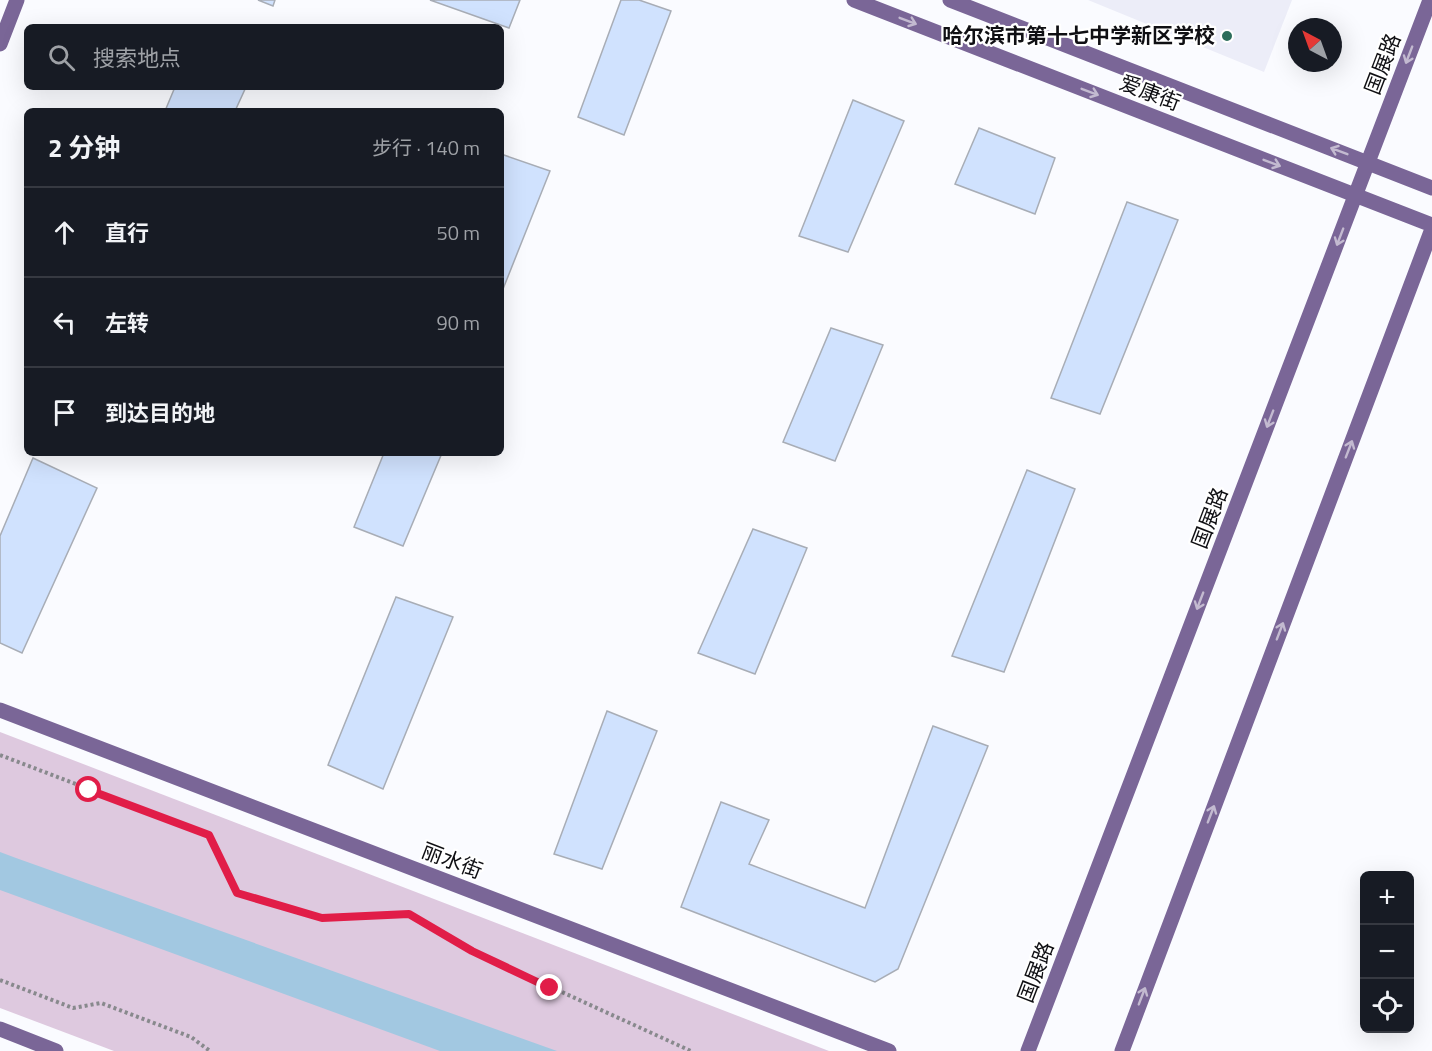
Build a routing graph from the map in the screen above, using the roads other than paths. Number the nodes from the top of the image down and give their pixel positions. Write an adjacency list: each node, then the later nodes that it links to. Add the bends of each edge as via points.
1 (17, 0): 5 (main road)
2 (854, 0): 8 (main road, 爱康街, one-way to 8)
3 (950, 0): 6 (main road, 爱康街, one-way to 3)
4 (1430, 0): 6 (main road, 国展路, one-way to 6)
5 (0, 44)
6 (1368, 162): 7 (main road, 爱康街); 8 (main road, 国展路)
7 (1432, 188)
8 (1356, 196): 9 (main road, 爱康街); 14 (main road, 国展路, one-way to 14)
9 (1432, 227): 15 (main road, one-way to 9)
10 (0, 710): 13 (main road, 丽水街)
11 (0, 1029): 12 (main road)
12 (56, 1051)
13 (889, 1051)
14 (1028, 1051)
15 (1122, 1051)

